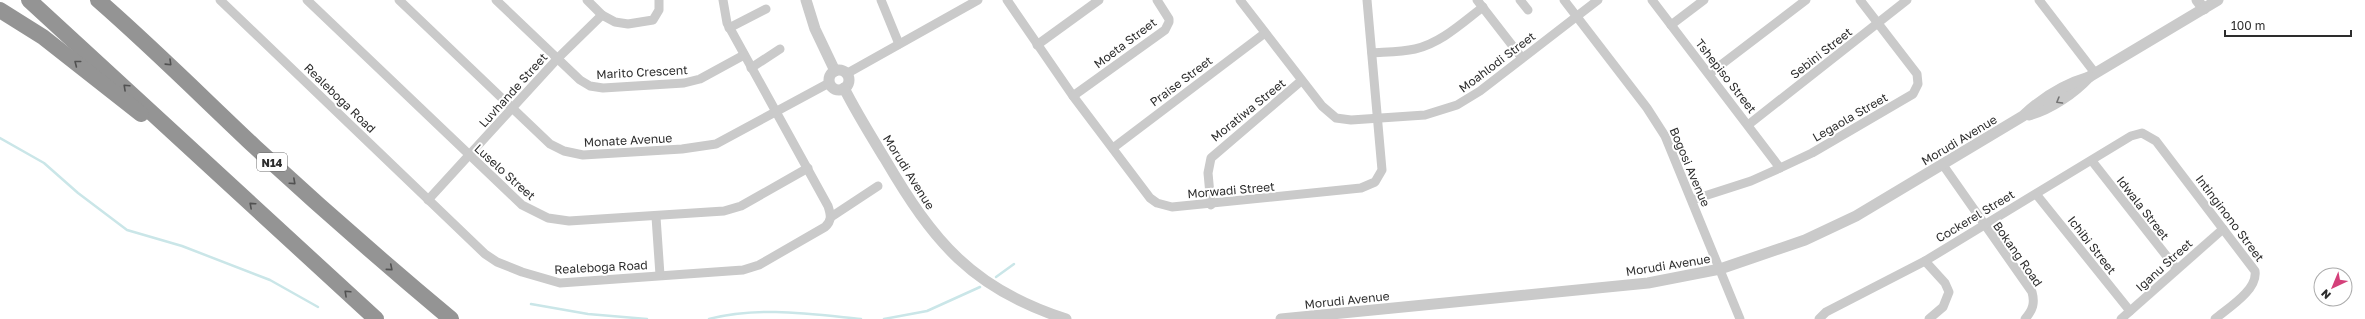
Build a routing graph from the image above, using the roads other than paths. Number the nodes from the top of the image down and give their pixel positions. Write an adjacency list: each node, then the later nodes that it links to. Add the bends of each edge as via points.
1 (29, 0): 68 (highway, one-way to 1, via 116,77)
2 (98, 0): 42 (highway, N14)
3 (112, 0): 42 (highway, via 133,21)
4 (307, 0): 63 (street, Luselo Street)
5 (399, 0): 57 (street, Monate Avenue)
6 (496, 0): 46 (street, Marito Crescent)
7 (587, 0): 34 (street)
8 (659, 0): 34 (street, via 659,10 650,22 623,23)
9 (723, 0): 38 (street, via 724,17)
10 (806, 0): 49 (street, via 815,28)
11 (881, 0): 40 (street)
12 (978, 0): 40 (street)
13 (1007, 0): 41 (street, Morwadi Street)
14 (1099, 0): 41 (street)
15 (1157, 0): 56 (street, Moeta Street, via 1169,19 1165,30)
16 (1240, 0): 39 (street, Moahlodi Street)
17 (1368, 0): 44 (street, Morwadi Street)
18 (1520, 0): 33 (street)
19 (1564, 0): 35 (street, Bogosi Avenue)
20 (1598, 0): 35 (street, Moahlodi Street)
21 (1652, 0): 37 (street, Tshepiso Street)
22 (1704, 0): 37 (street)
23 (1806, 0): 51 (street)
24 (1860, 0): 36 (street, Legaola Street)
25 (1908, 0): 36 (street, Sebini Street)
26 (2039, 0): 52 (street)
27 (2218, 0): 30 (street, Morudi Avenue)
28 (222, 1): 71 (street, Realeboga Road)
29 (1480, 4): 44 (street, via 1448,33 1428,44 1416,49); 47 (street)
30 (2200, 4): 52 (street, Morudi Avenue)
31 (766, 9): 38 (street)
32 (0, 10): 68 (highway, one-way to 32, via 43,37)
33 (1528, 10)
34 (602, 15): 46 (street, Luvhande Street)
35 (1577, 16): 47 (street, Moahlodi Street); 72 (street, Bogosi Avenue, via 1657,122)
36 (1879, 24): 60 (street, Sebini Street); 67 (street, Legaola Street, via 1917,74 1916,90 1909,97 1812,153)
37 (1671, 26): 51 (street, Tshepiso Street)
38 (729, 28): 45 (street)
39 (1265, 33): 53 (street, Moahlodi Street); 62 (street, Praise Street)
40 (899, 44): 50 (street)
41 (1037, 45): 56 (street, Morwadi Street)
42 (152, 47): 84 (highway, N14, one-way to 84, via 261,152 378,258)
43 (780, 49): 48 (street)
44 (1372, 53): 59 (street, Morwadi Street)
45 (744, 55): 46 (street, Marito Crescent, via 692,82 603,88 590,86 580,80); 48 (street)
46 (558, 58): 57 (street, Luvhande Street)
47 (1522, 58): 59 (street, Moahlodi Street, via 1480,92 1457,105 1425,115)
48 (751, 68): 58 (street)
49 (835, 70): 50 (street, via 842,70); 54 (street, via 829,76)
50 (846, 74): 55 (street, via 848,80)
51 (1709, 74): 60 (street, Tshepiso Street)
52 (2092, 75): 65 (street, Morudi Avenue, via 2079,88 2058,101 2037,113 2023,116)
53 (1301, 81): 59 (street, Moahlodi Street, via 1336,118); 73 (street, Moratiwa Street, via 1211,158 1208,173)
54 (829, 83): 55 (street, via 836,89); 58 (street, Monate Avenue)
55 (844, 88): 85 (street, Morudi Avenue, via 912,206 951,252 997,289 1032,307)
56 (1073, 96): 62 (street, Morwadi Street)
57 (513, 108): 58 (street, Monate Avenue, via 550,144 564,152 583,156 703,147 727,139); 63 (street, Luvhande Street)
58 (777, 112): 66 (street)
59 (1379, 119): 73 (street, Morwadi Street, via 1382,170 1379,178 1367,186)
60 (1748, 125): 67 (street, Tshepiso Street)
61 (2142, 134): 64 (street, Cockerel Street, via 2131,136); 77 (street, Intinginono Street, via 2156,141)
62 (1113, 148): 73 (street, Morwadi Street, via 1150,198 1157,203 1172,207)
63 (469, 156): 71 (street, Luvhande Street); 74 (street, Luselo Street, via 522,205 548,218 570,221)
64 (2092, 161): 70 (street, Cockerel Street); 79 (street, Idwala Street)
65 (1943, 165): 76 (street, Bokang Road); 80 (street, Morudi Avenue, via 1876,206 1829,230)
66 (808, 168): 74 (street, Luselo Street, via 733,209); 75 (street)
67 (1780, 168): 72 (street, Legaola Street, via 1751,181)
68 (228, 183): 83 (highway, one-way to 68)
69 (878, 186): 75 (street, Realeboga Road)
70 (2036, 194): 76 (street, Cockerel Street); 82 (street, Ichibi Street)
71 (428, 200): 81 (street, Realeboga Road, via 488,257 548,281 560,283)
72 (1692, 200): 80 (street, Bogosi Avenue)
73 (1211, 205)
74 (656, 217): 81 (street)
75 (831, 217): 81 (street, Realeboga Road, via 825,227 752,268)
76 (1982, 224): 78 (street, Cockerel Street); 90 (street, Bokang Road, via 2032,292 2034,302)
77 (2223, 229): 79 (street, Iganu Street); 92 (street, Intinginono Street, via 2253,267 2256,276 2248,290)
78 (1925, 261): 88 (street, Cockerel Street, via 1826,312); 89 (street, via 1945,283 1949,292 1943,307)
79 (2176, 268): 82 (street, Iganu Street)
80 (1720, 270): 86 (street, Morudi Avenue, via 1648,283); 87 (street, Bogosi Avenue)
81 (660, 275)
82 (2130, 311): 91 (street, Iganu Street)
83 (376, 319)
84 (451, 319)
85 (1066, 319)
86 (1281, 319)
87 (1740, 319)
88 (1819, 319)
89 (1930, 319)
90 (2025, 319)
91 (2121, 319)
92 (2215, 319)

